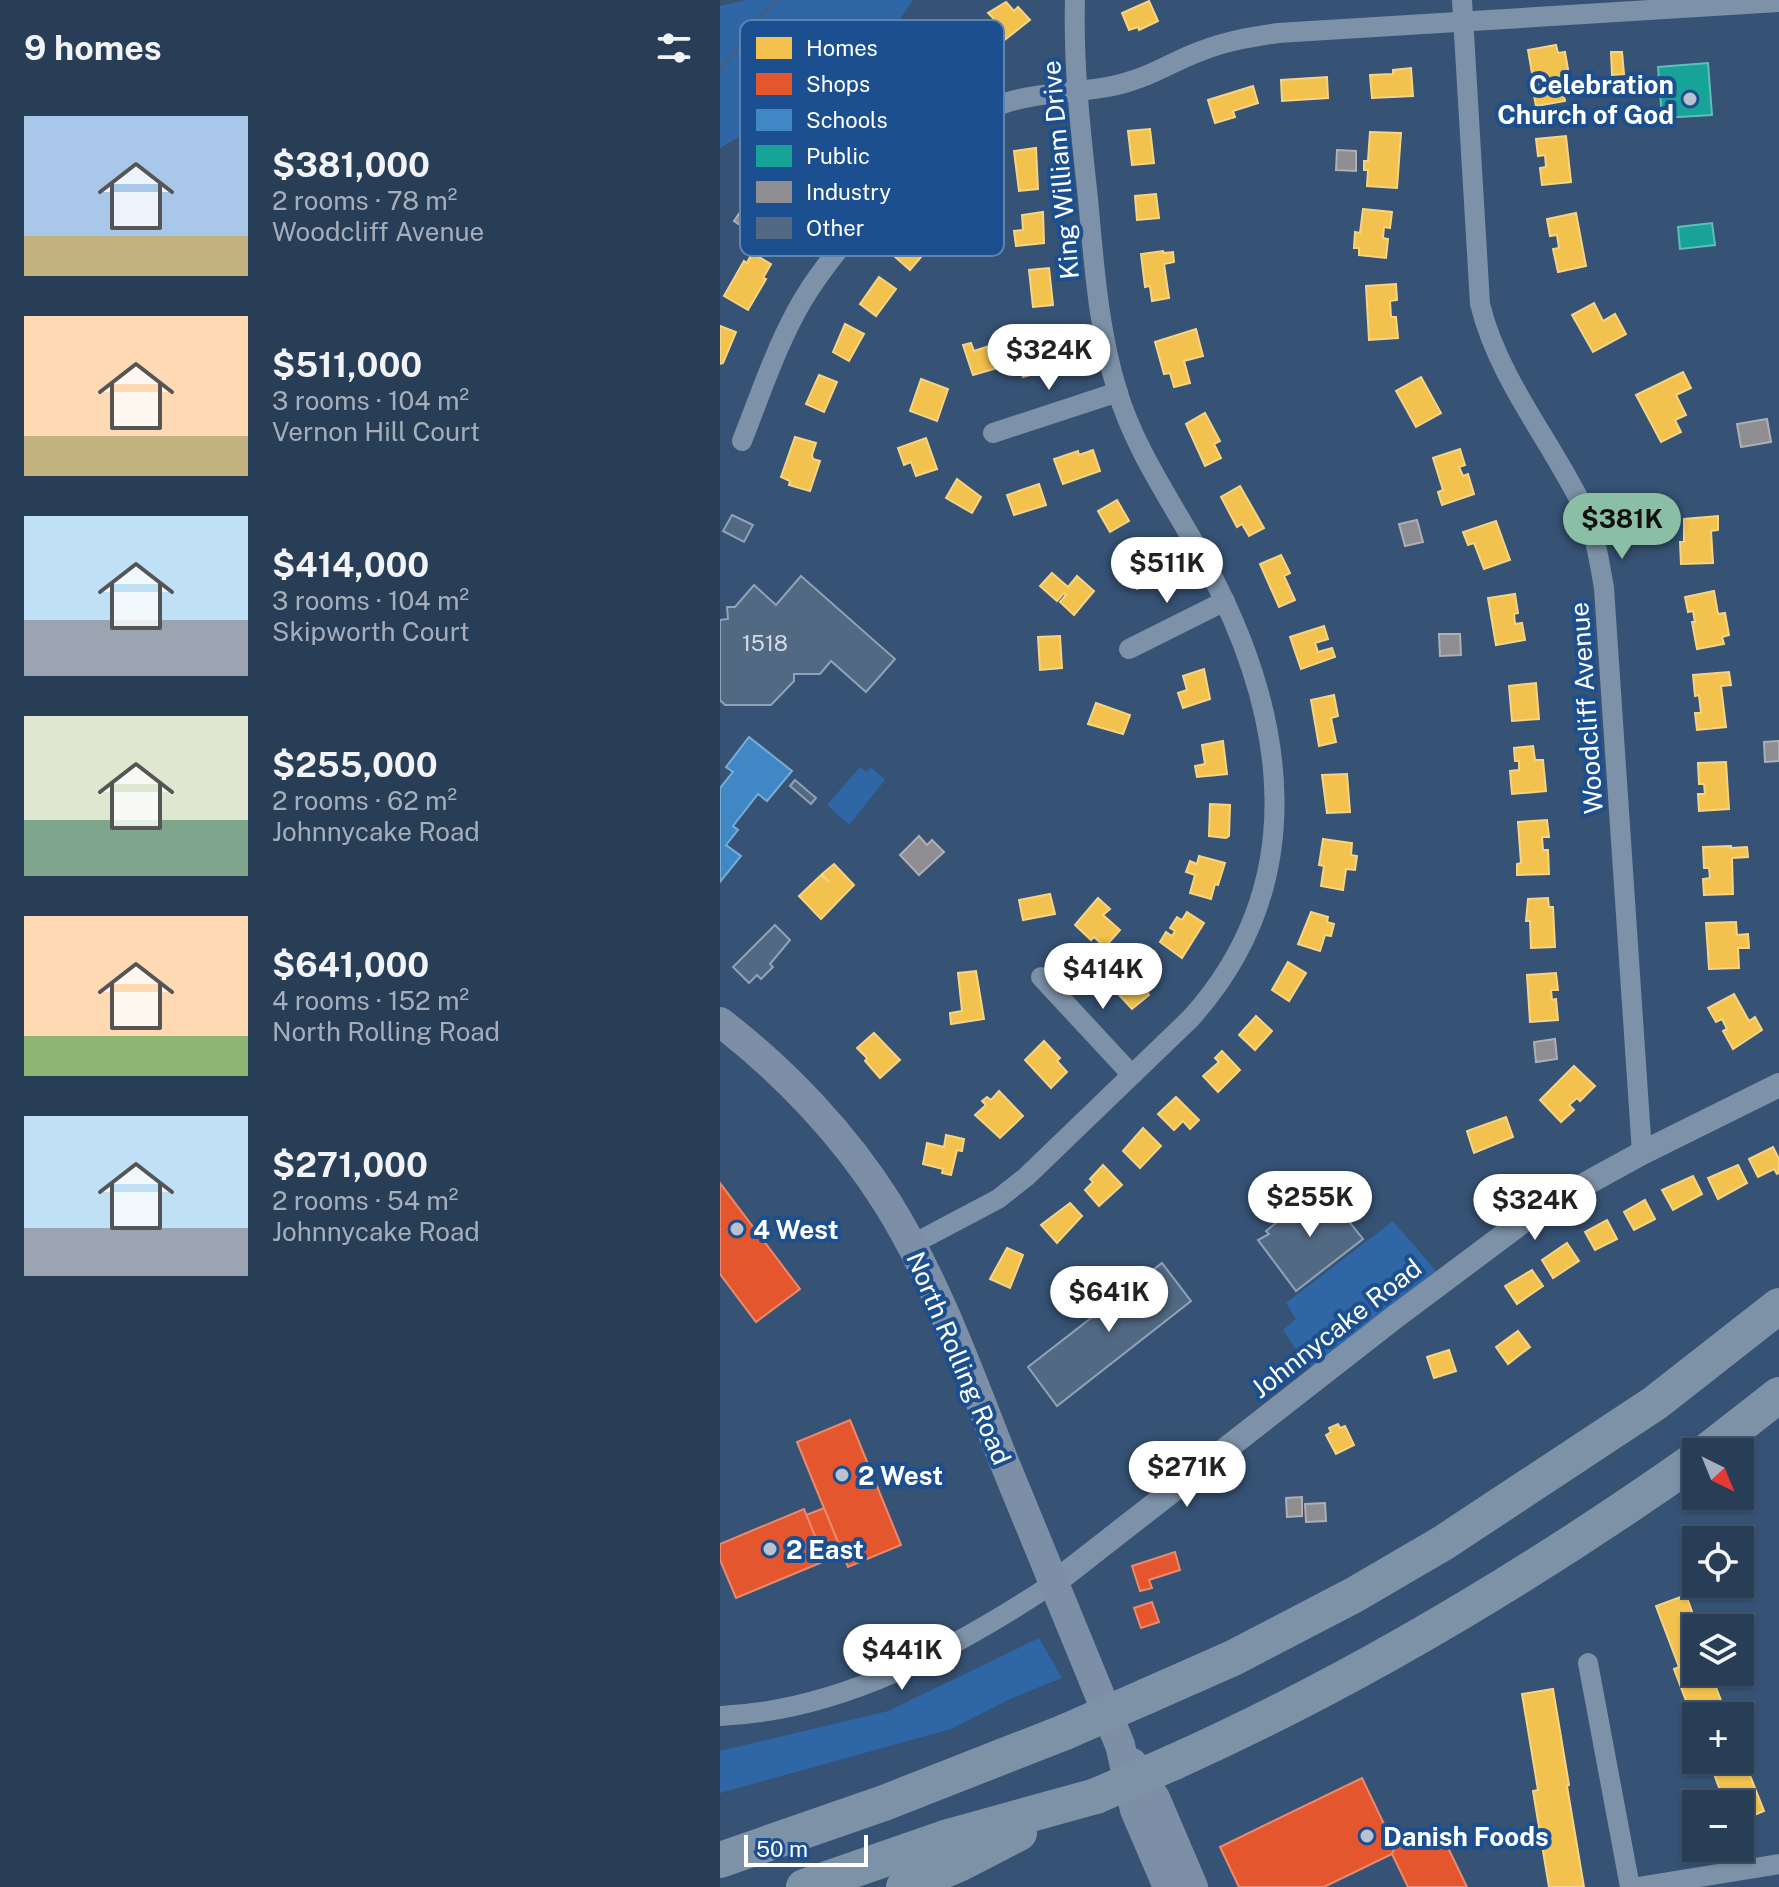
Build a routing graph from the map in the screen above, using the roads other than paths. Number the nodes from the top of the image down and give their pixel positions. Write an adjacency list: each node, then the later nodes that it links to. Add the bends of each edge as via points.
1 (1075, 0): 5 (street, King William Drive)
2 (1462, 0): 4 (street, Woodcliff Avenue)
3 (1779, 2): 4 (street)
4 (1463, 22): 5 (street, via 1244,38 1199,51 1134,81); 17 (street, Woodcliff Avenue, via 1480,304 1487,332 1583,506 1600,564)
5 (1077, 90): 6 (street); 8 (street, King William Drive, via 1098,298)
6 (1004, 105)
7 (834, 256): 10 (street, via 779,346)
8 (1118, 392): 9 (street); 11 (street, King William Drive, via 1137,443)
9 (993, 433)
10 (742, 441)
11 (1225, 601): 12 (street); 15 (street, King William Drive, via 1267,723 1275,793 1269,866 1248,936 1225,977)
12 (1129, 649)
13 (1041, 977): 15 (street)
14 (720, 1022): 18 (main road, North Rolling Road, via 821,1118 887,1202)
15 (1132, 1075): 18 (street, King William Drive, via 998,1199)
16 (1779, 1085): 17 (street, Johnnycake Road)
17 (1642, 1153): 23 (street, Johnnycake Road, via 1538,1210 1494,1242)
18 (911, 1245): 23 (main road, North Rolling Road, via 953,1334)
19 (1779, 1306): 28 (highway, bridge, via 1655,1403 1443,1543 1354,1595 1233,1658)
20 (1779, 1395): 21 (highway)
21 (1724, 1438)
22 (1682, 1469): 27 (highway, bridge, via 1481,1601 1254,1726)
23 (1054, 1583): 25 (street, Johnnycake Road, via 969,1636 865,1684 775,1710); 26 (main road, North Rolling Road)
24 (1588, 1663): 36 (street)
25 (720, 1716)
26 (1120, 1745): 34 (main road, North Rolling Road, via 1135,1810); 35 (main road, North Rolling Road, via 1155,1798)
27 (1096, 1796): 32 (highway, via 948,1837); 33 (highway)
28 (884, 1803): 29 (highway); 30 (highway)
29 (720, 1838)
30 (720, 1860)
31 (1779, 1864): 37 (street)
32 (804, 1887)
33 (904, 1887)
34 (1168, 1887)
35 (1193, 1887)
36 (1630, 1887)
37 (1638, 1887)

